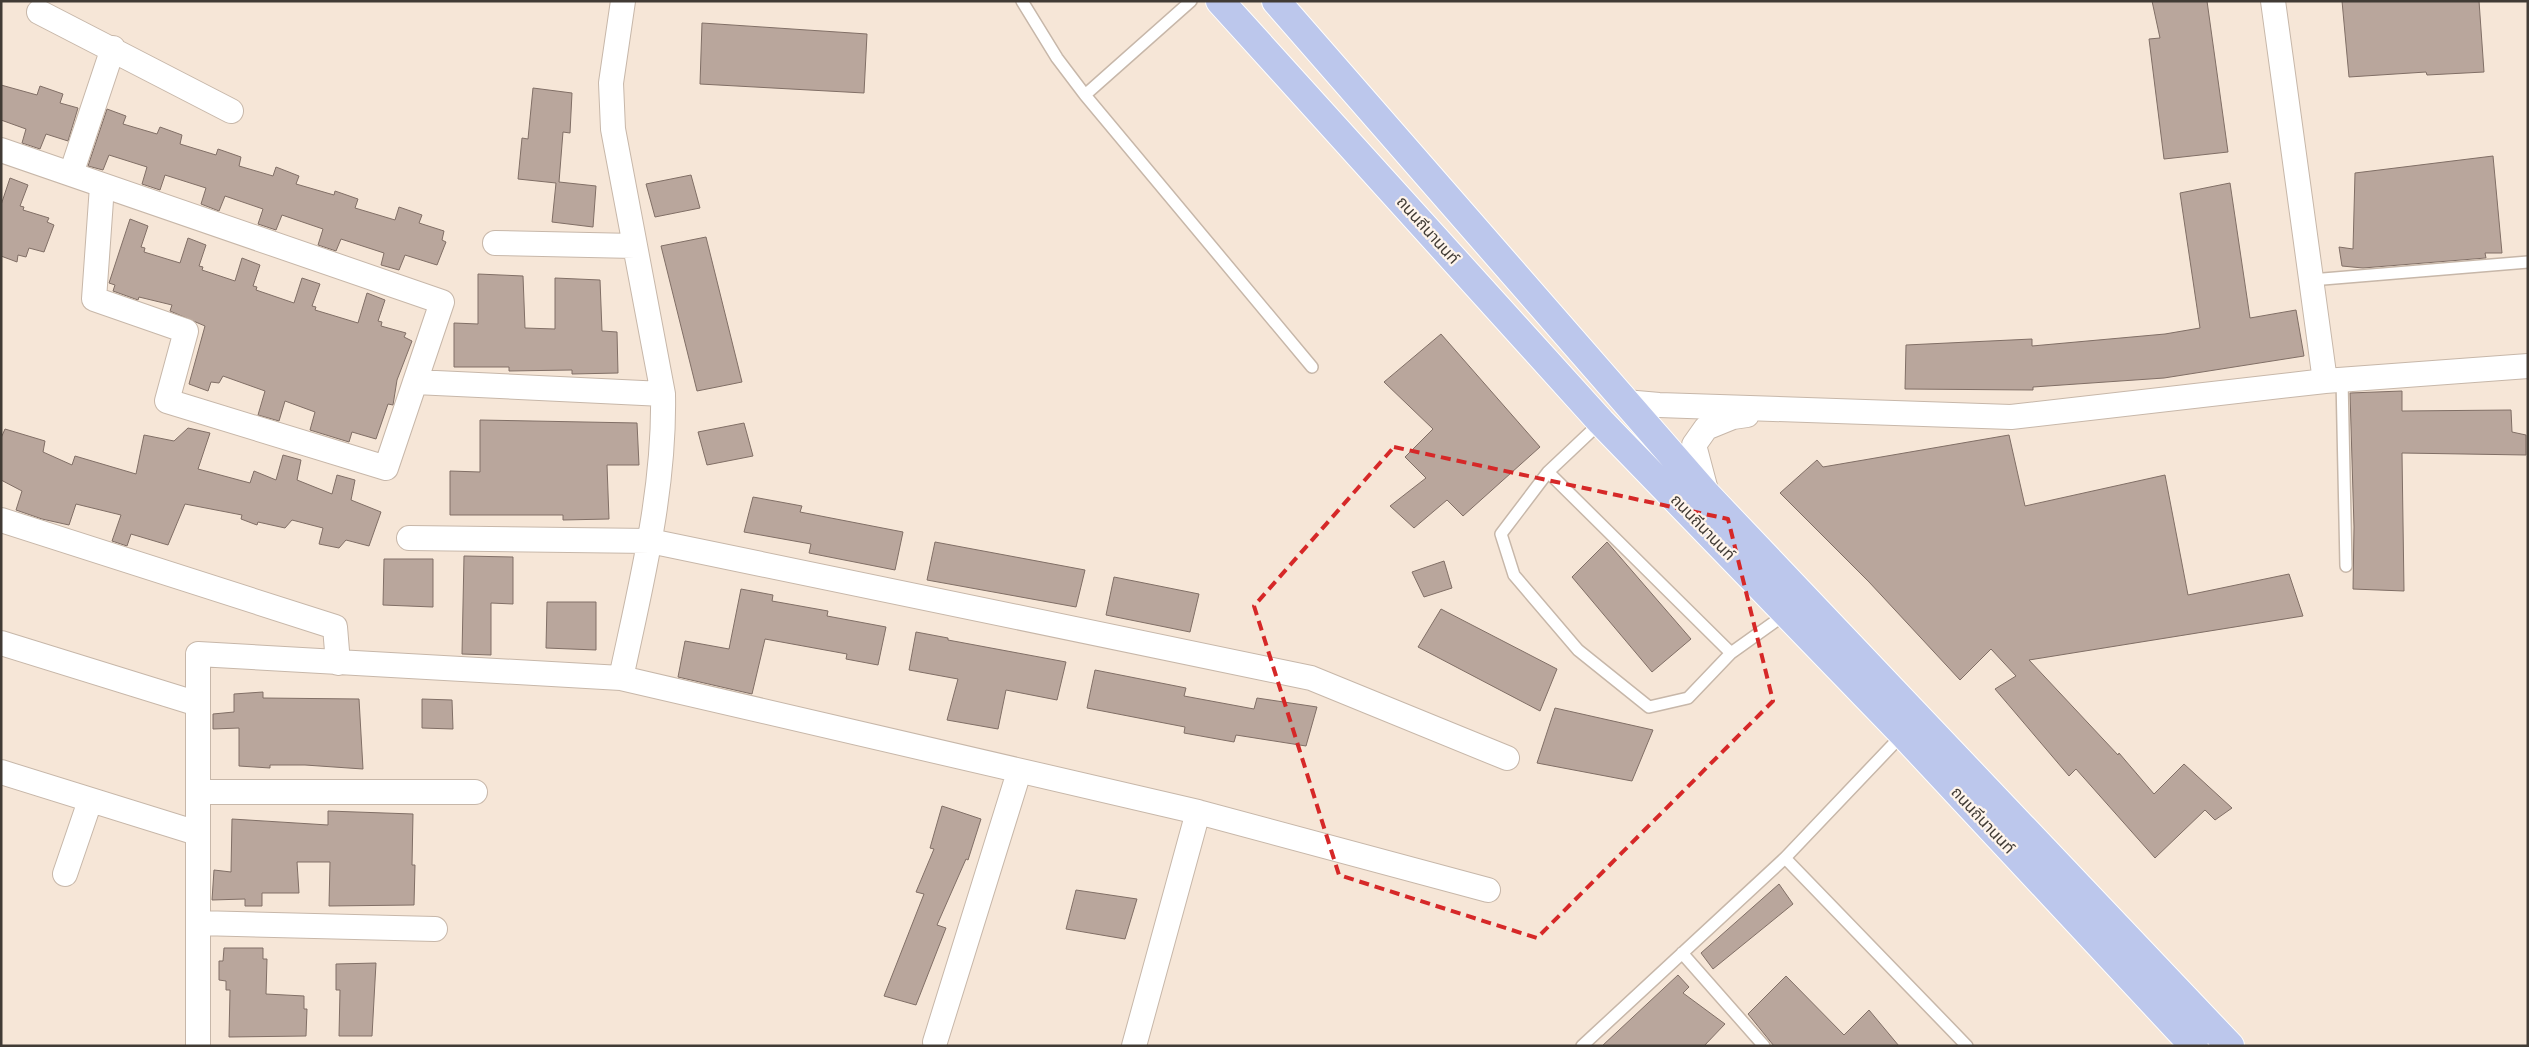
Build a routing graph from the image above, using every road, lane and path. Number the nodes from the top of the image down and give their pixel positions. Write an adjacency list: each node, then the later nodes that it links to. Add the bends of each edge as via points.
1 (623, 1): 15 (street, via 611,82 612,110)
2 (1022, 1): 9 (lane, via 1057,58)
3 (1191, 1): 9 (lane)
4 (1220, 1): 25 (main road, ถนนถีนานนท์)
5 (1276, 1): 23 (main road, ถนนถีนานนท์)
6 (2273, 1): 17 (street)
7 (39, 12): 8 (street)
8 (113, 48): 10 (street); 12 (street)
9 (1085, 95): 19 (lane)
10 (231, 110)
11 (1, 150): 12 (street)
12 (71, 174): 13 (street)
13 (102, 186): 21 (street, via 442,302); 21 (street, via 94,299 186,331 167,401 386,468)
14 (495, 243): 15 (street)
15 (635, 246): 22 (street)
16 (2528, 262): 17 (lane)
17 (2311, 280): 20 (street)
18 (2528, 366): 20 (street)
19 (1312, 367)
20 (2333, 380): 24 (street, via 2011,417); 31 (lane)
21 (415, 382): 22 (street)
22 (663, 394): 30 (street, via 664,438)
23 (1625, 402): 24 (street); 27 (main road, ถนนถีนานนท์)
24 (1785, 409): 27 (street, via 1733,417 1706,428 1694,445)
25 (1601, 422): 26 (lane); 32 (main road, ถนนถีนานนท์)
26 (1548, 472): 34 (lane); 34 (lane, via 1501,534 1514,575 1578,650 1649,707 1688,698)
27 (1708, 495): 60 (main road, ถนนถีนานนท์)
28 (1, 520): 35 (street, via 335,628)
29 (409, 538): 30 (street)
30 (650, 541): 36 (street); 39 (street, via 1311,678)
31 (2346, 566)
32 (1787, 613): 34 (lane); 38 (main road, ถนนถีนานนท์)
33 (1, 644): 37 (street)
34 (1731, 653)
35 (338, 663): 36 (street); 37 (street, via 198,654)
36 (621, 678): 41 (street)
37 (198, 704): 42 (street)
38 (1904, 734): 47 (lane); 59 (main road, ถนนถีนานนท์)
39 (1507, 758)
40 (1, 772): 44 (street)
41 (1019, 772): 45 (street); 53 (street)
42 (198, 792): 43 (street); 46 (street)
43 (475, 792)
44 (90, 801): 46 (street); 48 (street)
45 (1198, 812): 49 (street); 55 (street)
46 (197, 833): 50 (street)
47 (1785, 858): 52 (lane); 58 (lane)
48 (65, 874)
49 (1488, 890)
50 (198, 923): 51 (street); 54 (street)
51 (435, 928)
52 (1682, 953): 56 (lane); 57 (lane)
53 (935, 1042)
54 (198, 1046)
55 (1134, 1046)
56 (1582, 1046)
57 (1764, 1046)
58 (1967, 1046)
59 (2194, 1046)
60 (2230, 1046)

